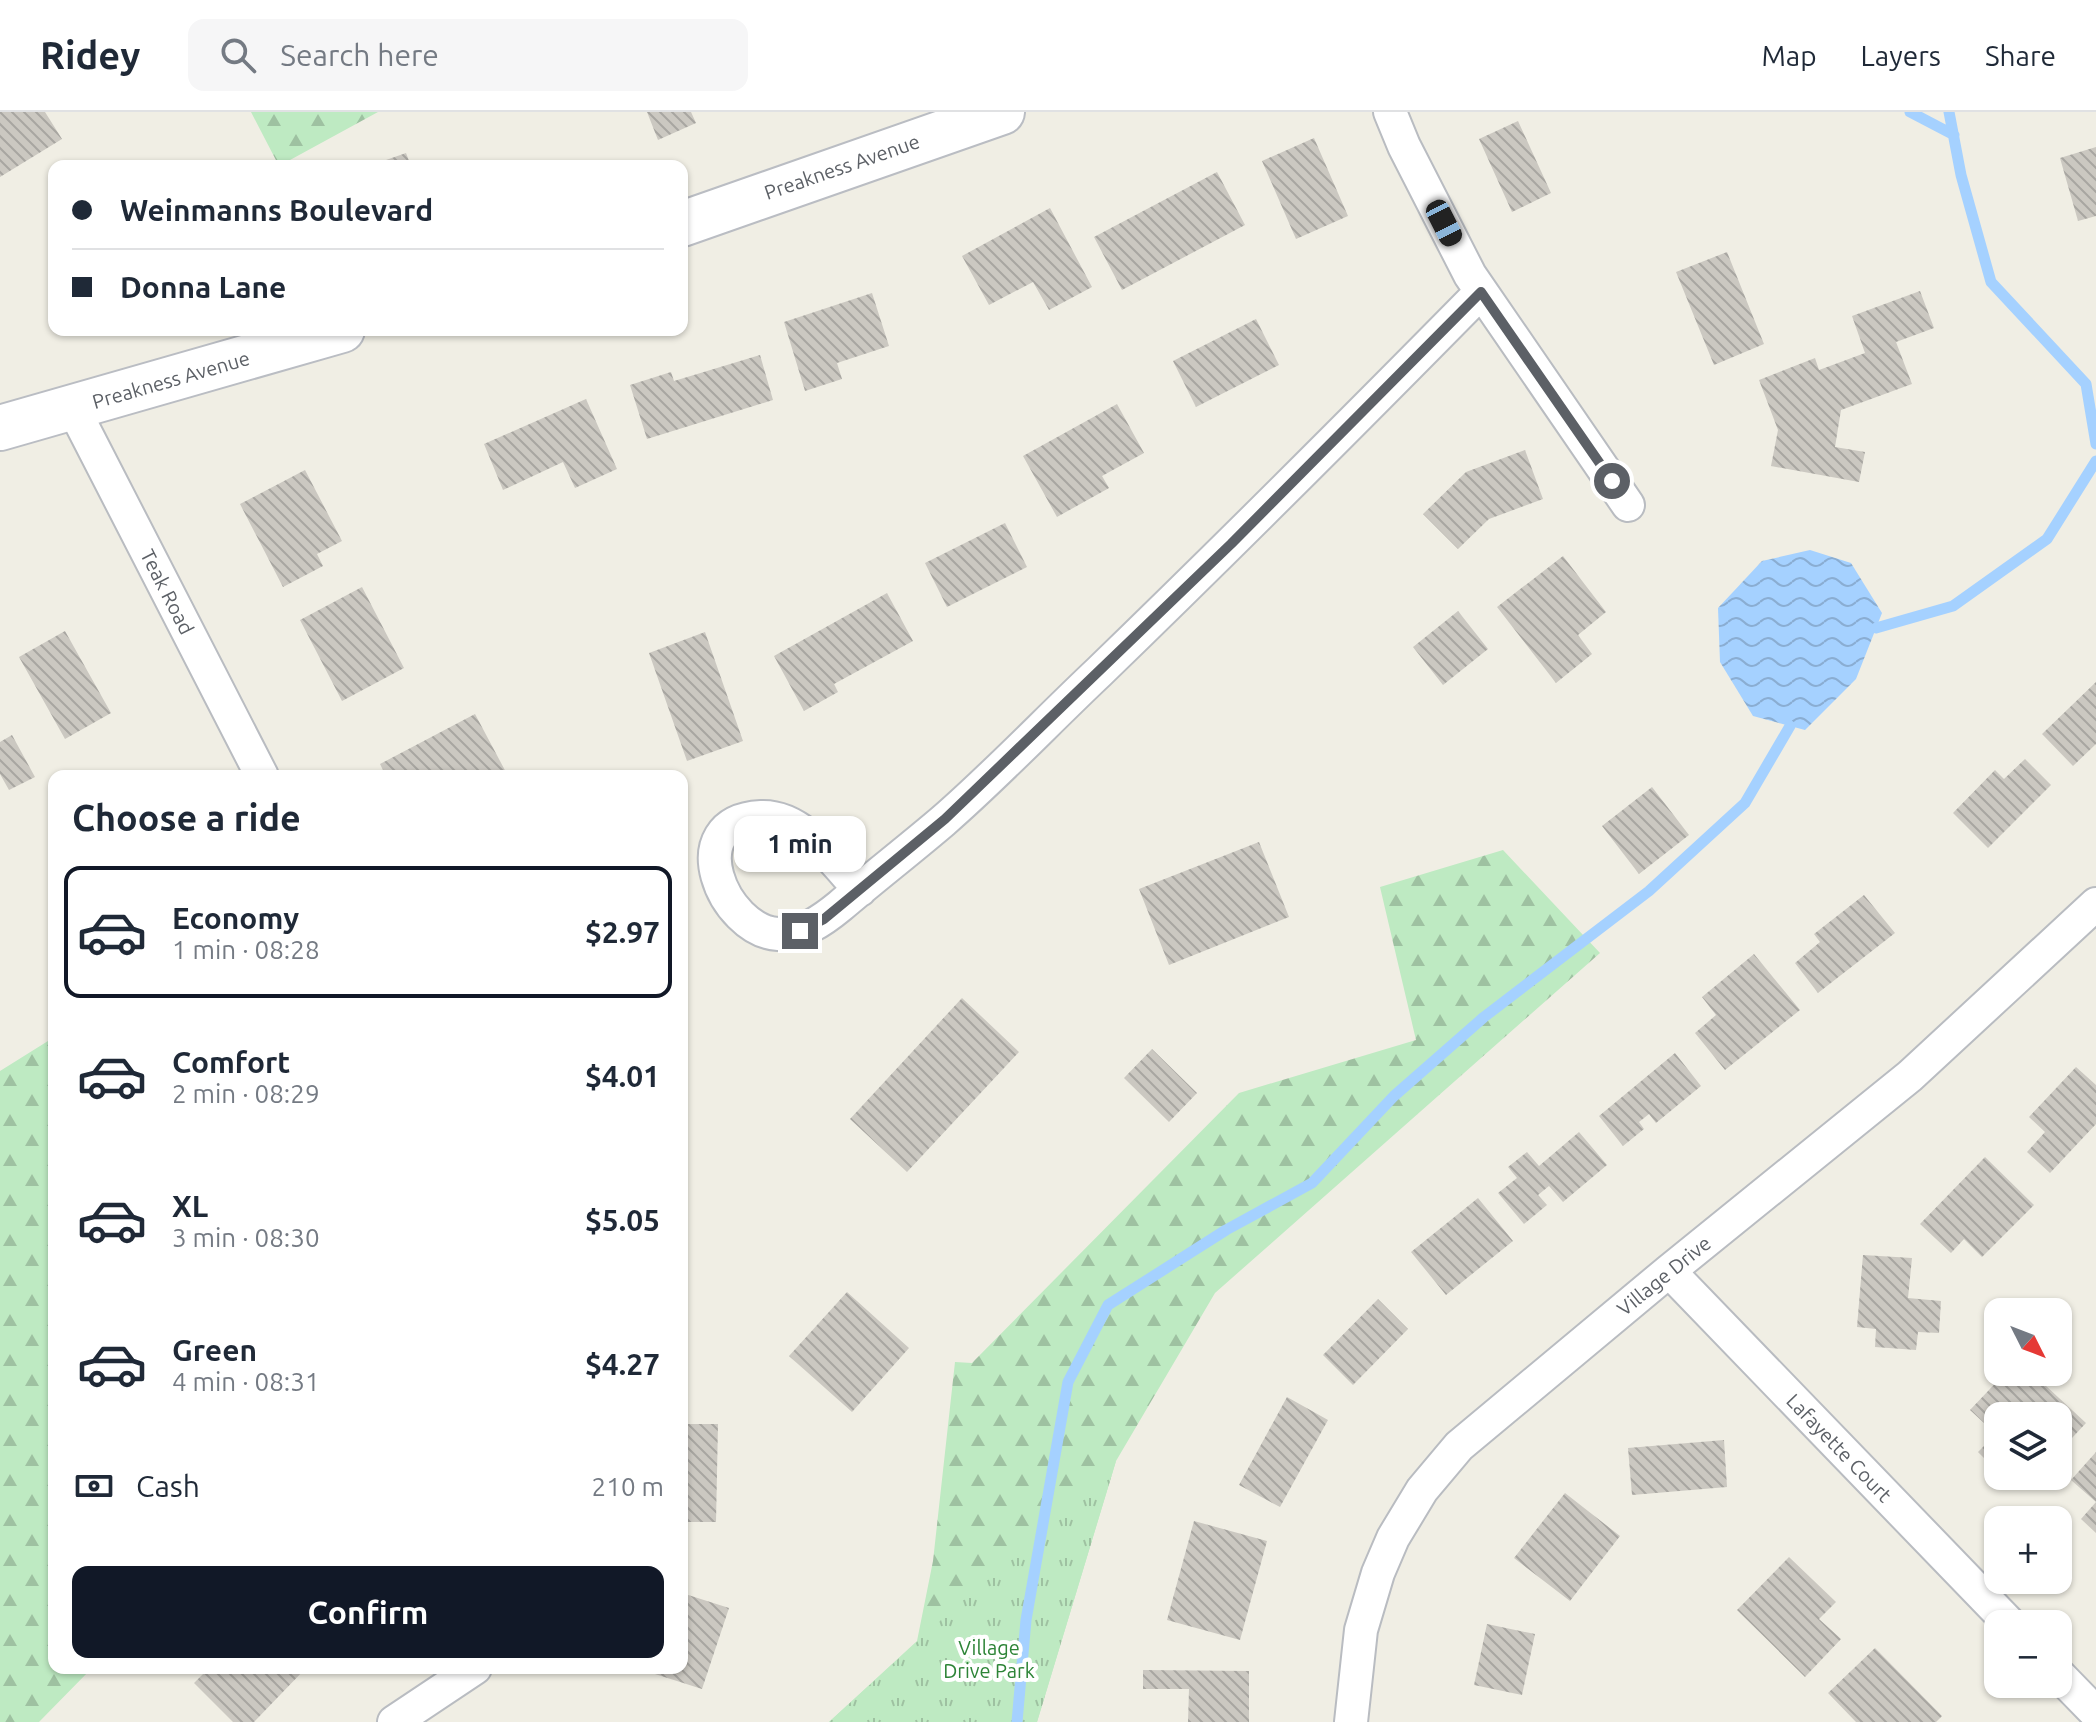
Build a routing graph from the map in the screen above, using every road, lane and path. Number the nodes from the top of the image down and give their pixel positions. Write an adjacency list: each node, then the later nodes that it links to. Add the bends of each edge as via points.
1 (1002, 112): 3 (main road, Preakness Avenue)
2 (1390, 112): 4 (street)
3 (688, 222)
4 (1481, 292): 8 (street); 10 (street, via 1231,544 945,819 860,889 848,899 824,919 800,931 776,934 752,924 719,885 713,862 718,840 743,819 765,817 790,824 811,839 850,879)
5 (321, 336): 6 (main road, Preakness Avenue)
6 (73, 408): 7 (main road, Preakness Avenue); 9 (street, Teak Road)
7 (0, 428)
8 (1628, 505)
9 (259, 770)
10 (860, 890)
11 (2096, 904): 12 (street, Village Drive, via 1910,1076)
12 (1669, 1271): 13 (street, Lafayette Court); 18 (street, Village Drive, via 1459,1446 1422,1490 1378,1573 1361,1630)
13 (1996, 1610)
14 (466, 1674): 17 (street)
15 (2072, 1688): 16 (street)
16 (2096, 1713)
17 (394, 1722)
18 (1351, 1722)

